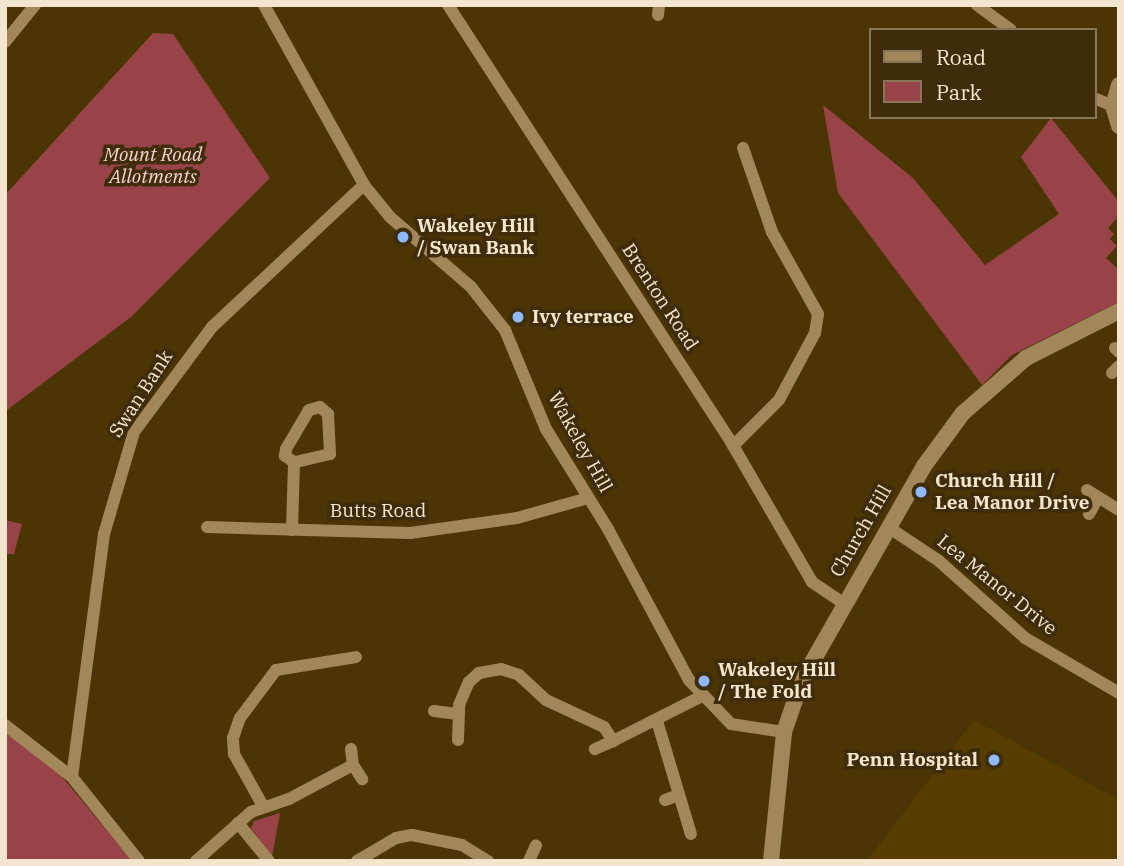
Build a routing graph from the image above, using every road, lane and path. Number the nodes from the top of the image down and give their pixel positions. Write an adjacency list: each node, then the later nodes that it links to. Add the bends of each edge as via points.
1 (35, 5): 6 (street)
2 (264, 5): 12 (street, Wakeley Hill)
3 (448, 5): 14 (street, Brenton Road)
4 (977, 5): 5 (street)
5 (1008, 28)
6 (5, 42)
7 (1119, 85): 9 (street)
8 (1096, 99): 9 (street)
9 (1113, 106): 10 (street)
10 (1119, 127)
11 (743, 148): 14 (street, via 772,232 818,314 815,333 779,400)
12 (364, 185): 17 (street, Wakeley Hill, via 390,217 492,311 546,429); 38 (street, Swan Bank, via 212,327 134,432 104,534)
13 (1119, 311): 22 (street, Church Hill, via 1026,358 976,400 935,449)
14 (733, 446): 24 (street, Brenton Road, via 812,582)
15 (294, 462): 15 (street, via 285,456 288,441 309,410 320,407 327,414 330,454); 23 (street)
16 (1087, 490): 18 (street)
17 (588, 498): 23 (street, Butts Road, via 517,518 410,533); 27 (street, Wakeley Hill)
18 (1098, 498): 19 (street); 20 (street)
19 (1119, 510)
20 (1089, 514)
21 (207, 527): 23 (street, Butts Road)
22 (888, 527): 24 (street, Church Hill); 26 (street, Lea Manor Drive, via 939,561 1025,638)
23 (292, 530)
24 (843, 603): 32 (street, Church Hill, via 802,680)
25 (356, 657): 42 (street, via 276,670 240,718 233,738 234,754)
26 (1119, 693)
27 (702, 696): 30 (street); 32 (street, Wakeley Hill, via 732,724 760,732)
28 (434, 711): 29 (street)
29 (458, 714): 33 (street); 34 (street, via 472,677 501,669 519,675 545,701 604,727)
30 (657, 721): 34 (street); 40 (street)
31 (5, 725): 38 (street)
32 (784, 732): 53 (street, Church Hill)
33 (458, 740)
34 (613, 740): 36 (street)
35 (351, 749): 37 (street)
36 (595, 749)
37 (353, 765): 39 (street); 42 (street, via 289,799)
38 (72, 777): 47 (street)
39 (362, 779)
40 (679, 795): 41 (street); 44 (street)
41 (665, 800)
42 (263, 806): 43 (street)
43 (238, 823): 48 (street); 49 (street)
44 (691, 834)
45 (536, 845): 52 (street)
46 (472, 857): 50 (street, via 462,845 412,835 396,838); 51 (street)
47 (139, 861)
48 (196, 861)
49 (269, 861)
50 (357, 861)
51 (488, 861)
52 (529, 861)
53 (771, 861)

